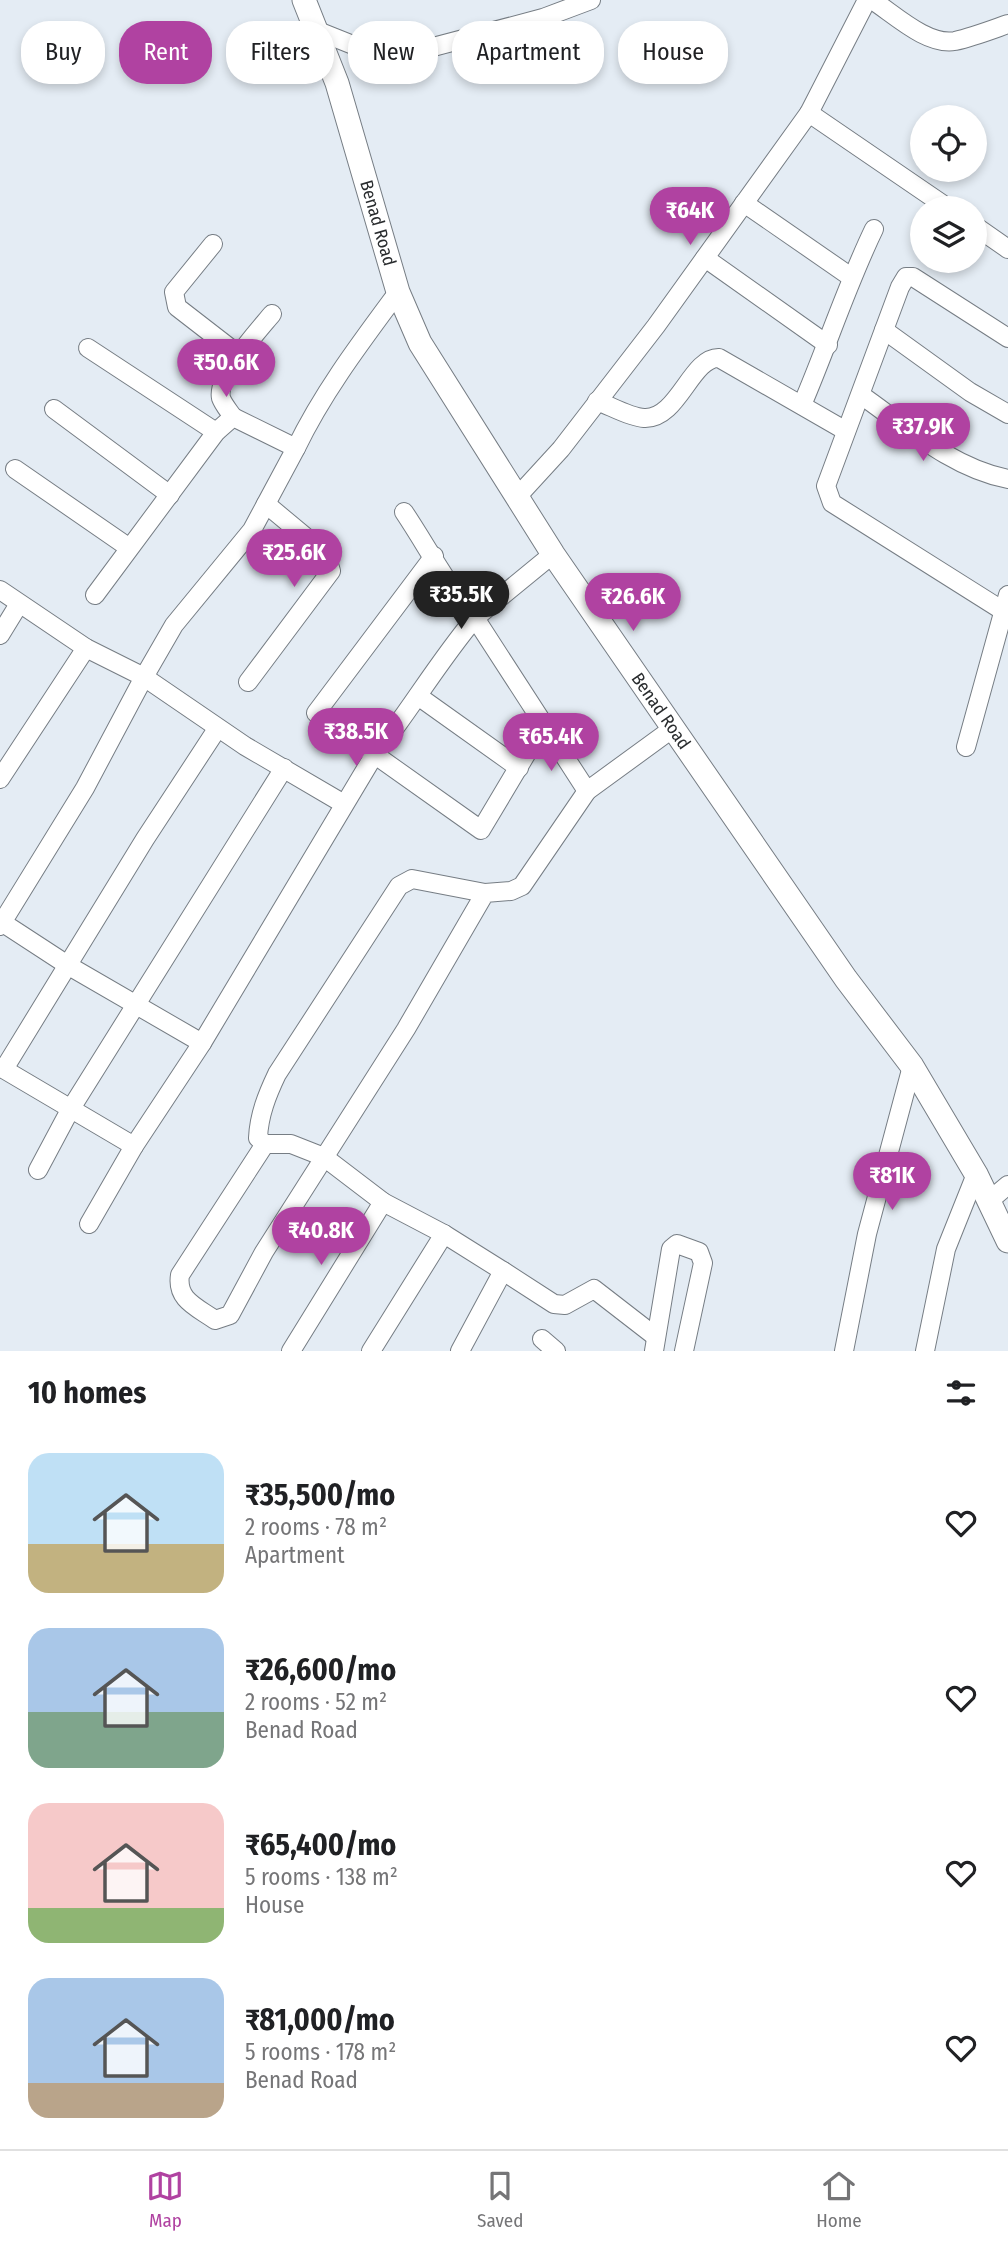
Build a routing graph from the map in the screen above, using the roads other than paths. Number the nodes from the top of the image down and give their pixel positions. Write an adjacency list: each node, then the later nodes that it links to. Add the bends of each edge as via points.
1 (304, 0): 4 (main road, Benad Road)
2 (591, 0): 6 (street, via 543,18 399,56)
3 (870, 0): 5 (street, via 940,40 953,41); 8 (street)
4 (313, 21)
5 (1008, 24)
6 (334, 37)
7 (334, 75): 17 (main road, Benad Road)
8 (809, 113): 9 (street); 10 (street)
9 (930, 196)
10 (744, 203): 15 (street); 16 (street)
11 (874, 229): 16 (street)
12 (987, 234): 14 (street)
13 (213, 244): 23 (street, via 174,292 177,307)
14 (1008, 249)
15 (705, 258): 21 (street); 25 (street)
16 (851, 277): 21 (street)
17 (398, 292): 32 (street, via 309,420); 36 (main road, Benad Road, via 420,343)
18 (272, 314): 23 (street)
19 (884, 330): 20 (street, via 902,282 913,277); 24 (street); 28 (street)
20 (1008, 338)
21 (828, 345): 26 (street)
22 (88, 348): 31 (street)
23 (239, 355): 29 (street, via 222,384 221,397)
24 (861, 395): 30 (street); 34 (street, via 956,462 980,474)
25 (597, 401): 26 (street, via 643,418 657,415 711,358 719,358); 36 (street)
26 (802, 405): 30 (street)
27 (54, 409): 35 (street)
28 (1008, 414)
29 (233, 417): 31 (street); 32 (street)
30 (846, 431): 45 (street, via 826,486 832,503)
31 (216, 432): 35 (street)
32 (296, 448): 37 (street)
33 (15, 469): 39 (street)
34 (1008, 479)
35 (170, 495): 39 (street)
36 (517, 498): 40 (main road, Benad Road)
37 (266, 504): 49 (street, via 252,530 174,625); 50 (street, via 327,554 331,571)
38 (404, 512): 41 (street)
39 (128, 547): 43 (street)
40 (554, 554): 46 (street); 54 (main road, Benad Road)
41 (433, 556): 46 (street, via 450,589); 56 (street, via 316,713)
42 (0, 590): 44 (street)
43 (95, 595)
44 (19, 604): 47 (street); 48 (street)
45 (1007, 606): 55 (street)
46 (475, 618): 51 (street); 52 (street)
47 (0, 635)
48 (86, 648): 49 (street); 59 (street)
49 (144, 677): 53 (street); 63 (street, via 85,788)
50 (247, 682)
51 (418, 696): 56 (street); 58 (street)
52 (543, 726): 58 (street); 60 (street)
53 (217, 729): 57 (street); 64 (street)
54 (672, 729): 60 (street); 67 (main road, Benad Road)
55 (966, 747)
56 (373, 757): 58 (street, via 481,830); 61 (street)
57 (284, 768): 61 (street); 65 (street)
58 (519, 768)
59 (0, 779)
60 (587, 791): 62 (street, via 522,886)
61 (344, 804): 66 (street)
62 (485, 893): 70 (street, via 412,879 399,886 277,1074 259,1125 258,1138); 72 (street)
63 (1, 923): 64 (street)
64 (69, 966): 65 (street); 68 (street)
65 (136, 1004): 66 (street); 69 (street)
66 (202, 1042): 71 (street)
67 (912, 1066): 74 (main road, Benad Road); 89 (street, via 867,1234)
68 (2, 1068): 69 (street)
69 (70, 1110): 71 (street); 73 (street)
70 (265, 1144): 72 (street, via 291,1144); 72 (street, via 180,1275 182,1297 215,1320 230,1315)
71 (134, 1146): 78 (street)
72 (324, 1157): 77 (street)
73 (37, 1170)
74 (976, 1174): 76 (main road, Benad Road); 90 (street, via 946,1249)
75 (1008, 1185): 76 (street)
76 (989, 1201): 80 (main road, Benad Road)
77 (383, 1202): 79 (street); 84 (street)
78 (89, 1224)
79 (444, 1234): 81 (street); 85 (street)
80 (1008, 1241)
81 (503, 1271): 83 (street, via 554,1304 565,1305 594,1289); 86 (street)
82 (542, 1339): 87 (street)
83 (655, 1344): 88 (street, via 671,1249 677,1244 693,1249 703,1262)
84 (292, 1351)
85 (371, 1351)
86 (460, 1351)
87 (556, 1351)
88 (684, 1351)
89 (844, 1351)
90 (925, 1351)

